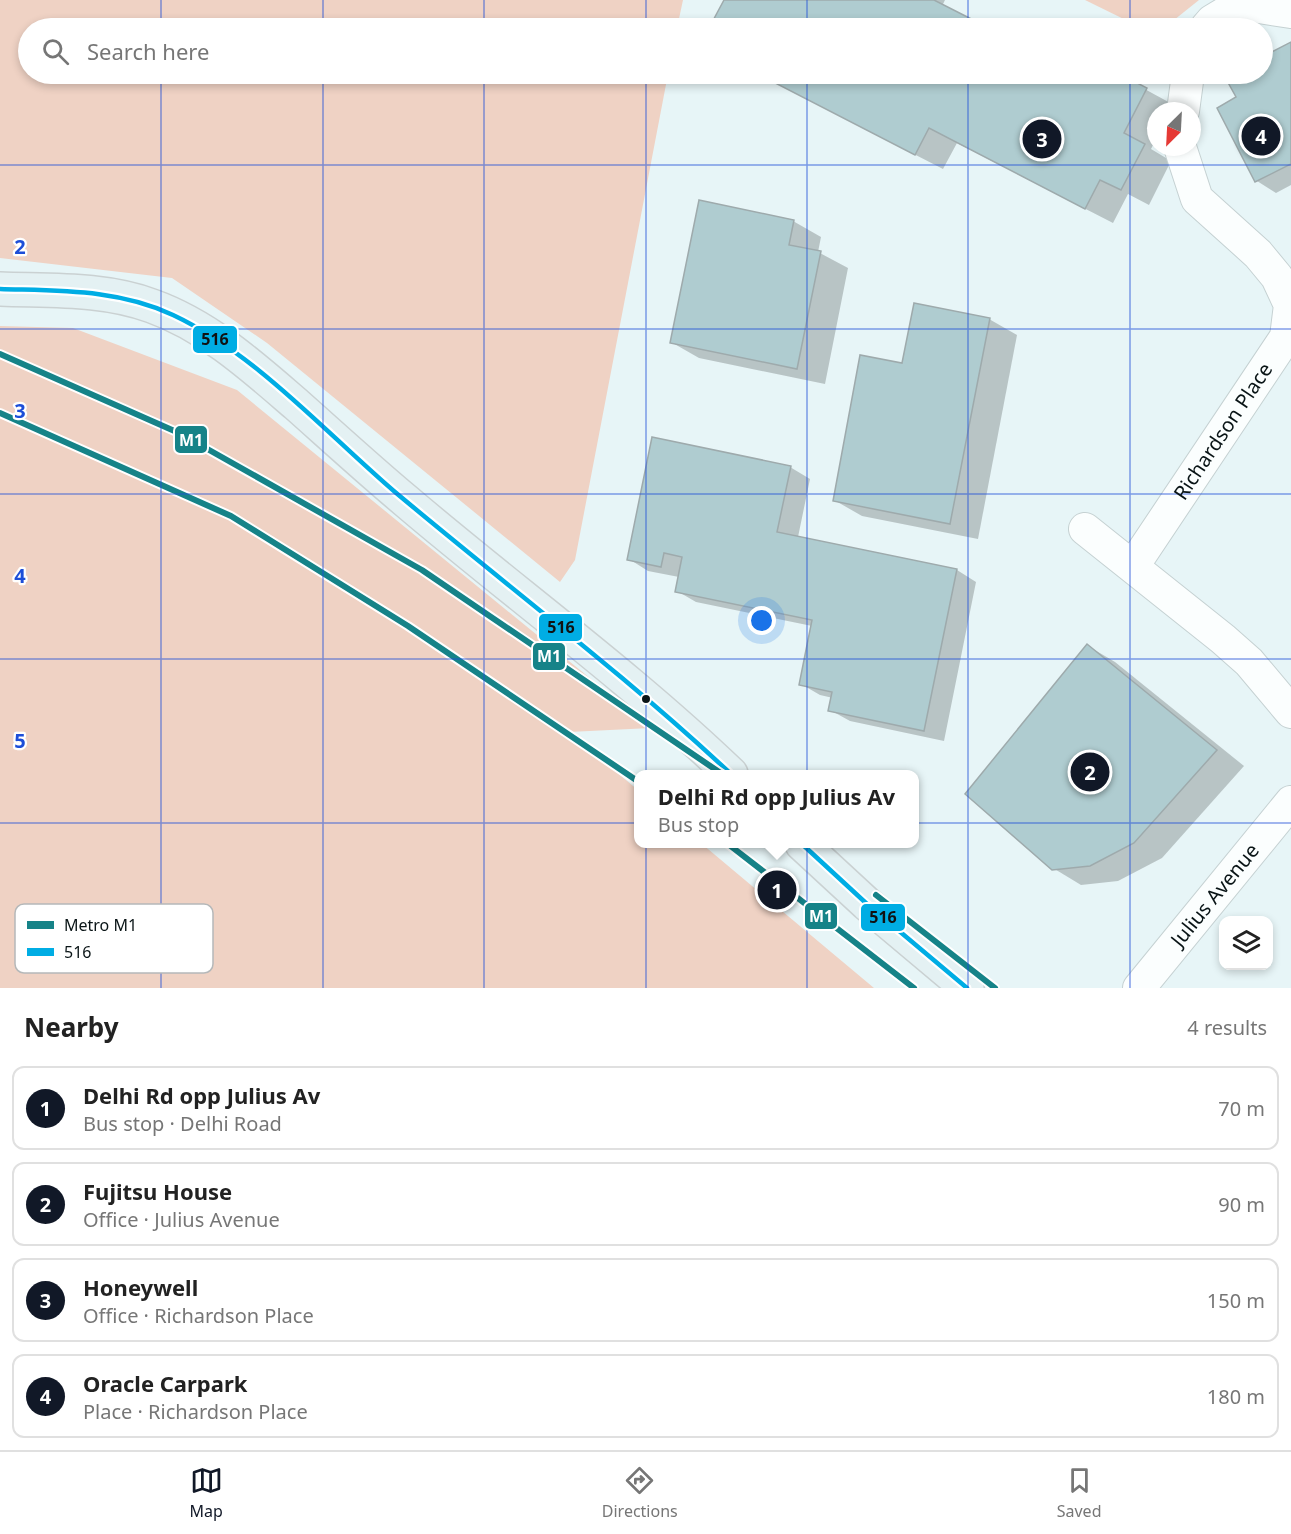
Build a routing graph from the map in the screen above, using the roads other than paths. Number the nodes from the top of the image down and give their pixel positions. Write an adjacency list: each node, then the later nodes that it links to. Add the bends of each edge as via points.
1 (1291, 12): 2 (street, via 1240,4)
2 (1217, 18)
3 (1187, 84): 4 (street)
4 (1184, 102)
5 (1183, 156): 8 (street, Richardson Place, via 1197,198 1258,254 1277,276 1290,305 1286,337)
6 (0, 289): 10 (main road, via 126,298 183,319 212,336 441,531 626,678)
7 (1084, 529): 8 (street)
8 (1133, 566): 9 (street, via 1249,662)
9 (1291, 712)
10 (727, 770)
11 (1291, 802): 14 (street, Julius Avenue)
12 (807, 848): 13 (main road)
13 (967, 988)
14 (1139, 988)

